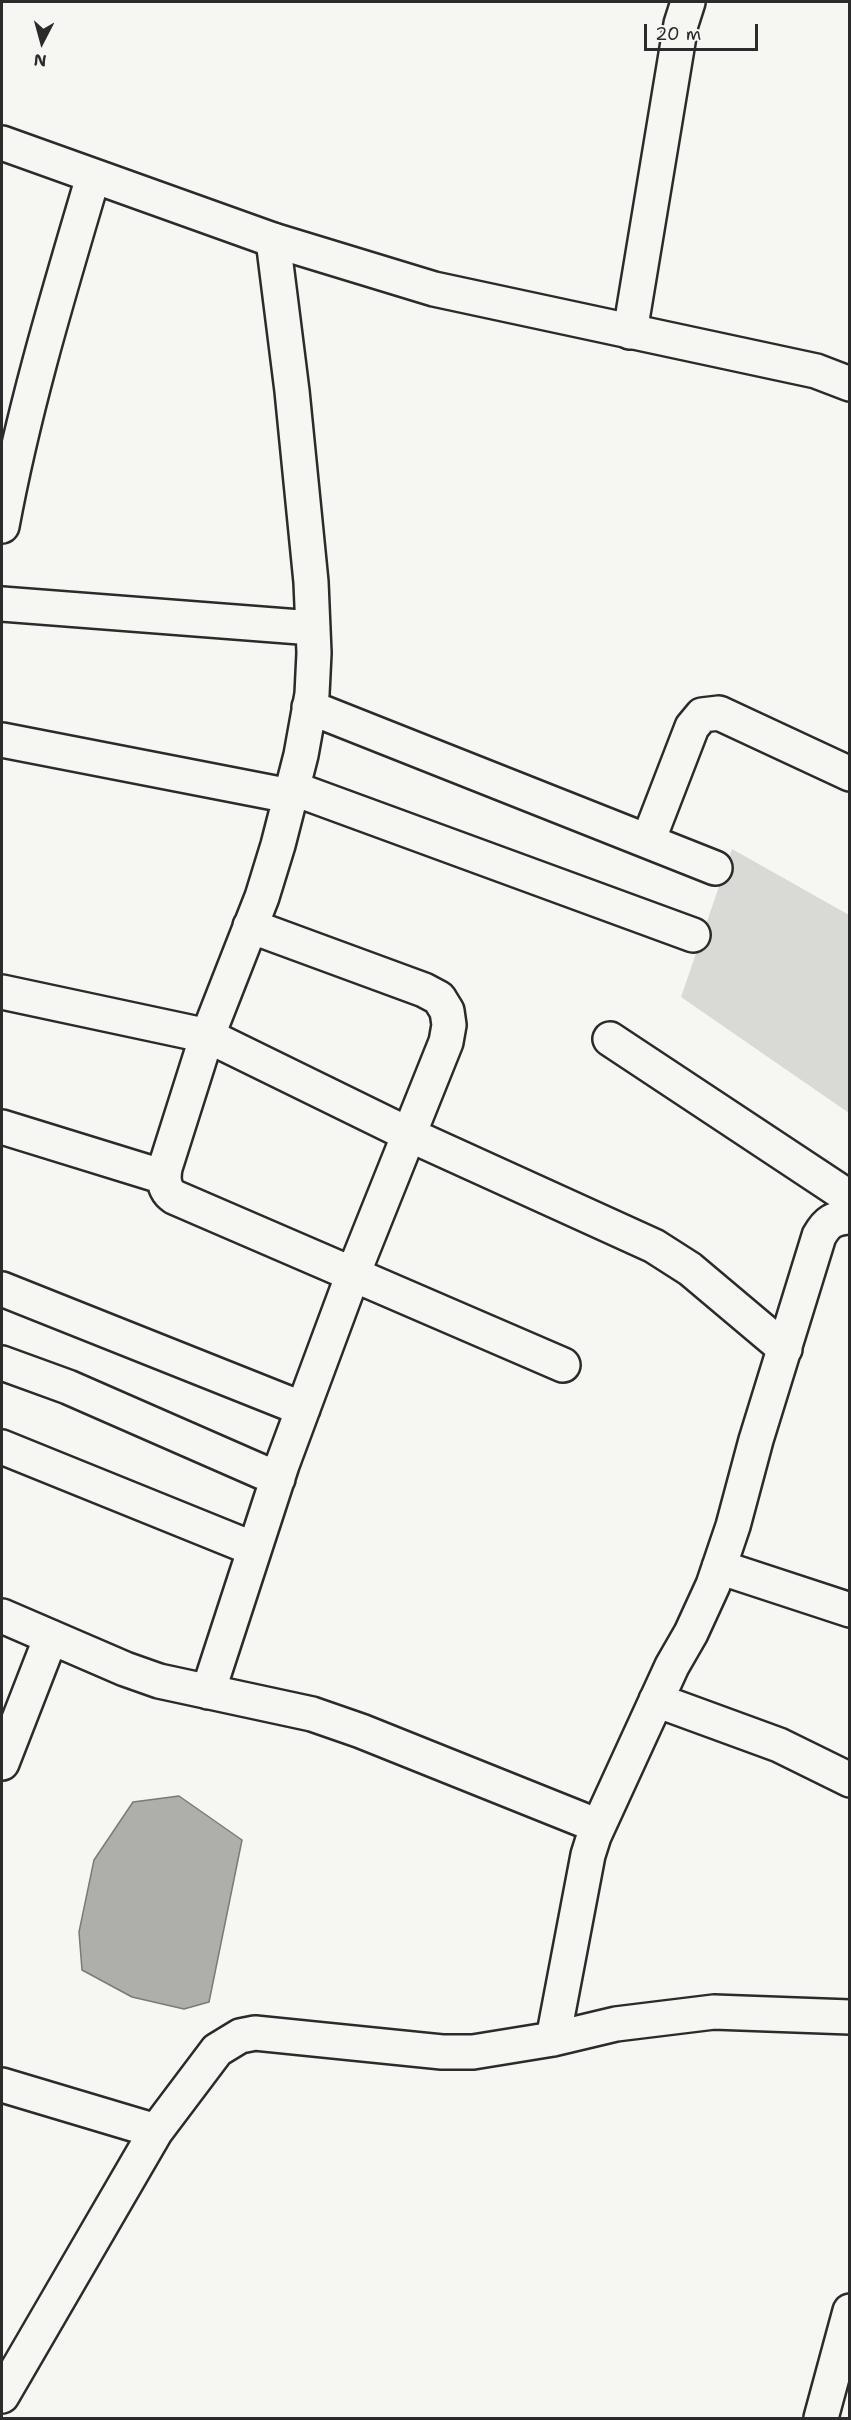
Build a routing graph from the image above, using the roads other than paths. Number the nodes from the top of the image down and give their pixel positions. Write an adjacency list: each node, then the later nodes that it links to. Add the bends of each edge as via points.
1 (688, 2): 5 (street, via 681,24)
2 (2, 143): 3 (street)
3 (93, 177): 4 (street); 7 (street, via 40,356)
4 (273, 240): 5 (street, via 434,289); 9 (street, via 302,482)
5 (630, 332): 6 (street, via 816,371)
6 (849, 384)
7 (2, 526)
8 (2, 604): 9 (street)
9 (313, 628): 10 (street)
10 (309, 707): 13 (street); 14 (street)
11 (2, 740): 13 (street)
12 (849, 774): 14 (street, via 719,713 702,715 692,727)
13 (291, 792): 16 (street); 17 (street)
14 (648, 841): 15 (street)
15 (715, 868)
16 (250, 926): 19 (street); 22 (street, via 439,998 447,1011 446,1042)
17 (693, 935)
18 (2, 992): 19 (street)
19 (208, 1036): 22 (street); 23 (street)
20 (610, 1039): 24 (street)
21 (2, 1127): 23 (street)
22 (410, 1135): 26 (street); 28 (street, via 654,1246 690,1269)
23 (164, 1177): 26 (street, via 168,1192 174,1197)
24 (849, 1198)
25 (849, 1216): 28 (street, via 826,1224 819,1236)
26 (352, 1274): 30 (street); 31 (street)
27 (2, 1289): 31 (street)
28 (785, 1349): 35 (street)
29 (2, 1363): 33 (street, via 68,1387)
30 (564, 1365)
31 (303, 1409): 33 (street)
32 (2, 1446): 34 (street)
33 (278, 1479): 34 (street)
34 (254, 1549): 39 (street)
35 (719, 1567): 36 (street); 40 (street)
36 (849, 1610)
37 (2, 1616): 38 (street)
38 (51, 1637): 39 (street, via 142,1675); 41 (street)
39 (208, 1692): 43 (street, via 312,1714)
40 (656, 1700): 42 (street, via 779,1745); 43 (street)
41 (2, 1763)
42 (849, 1780)
43 (598, 1826): 45 (street, via 588,1855)
44 (849, 2017): 45 (street, via 714,2012 616,2024)
45 (553, 2039): 47 (street, via 473,2052 442,2052 255,2033 240,2036 217,2050)
46 (2, 2085): 47 (street)
47 (156, 2131): 49 (street)
48 (849, 2311): 50 (street)
49 (2, 2396)
50 (821, 2418)

